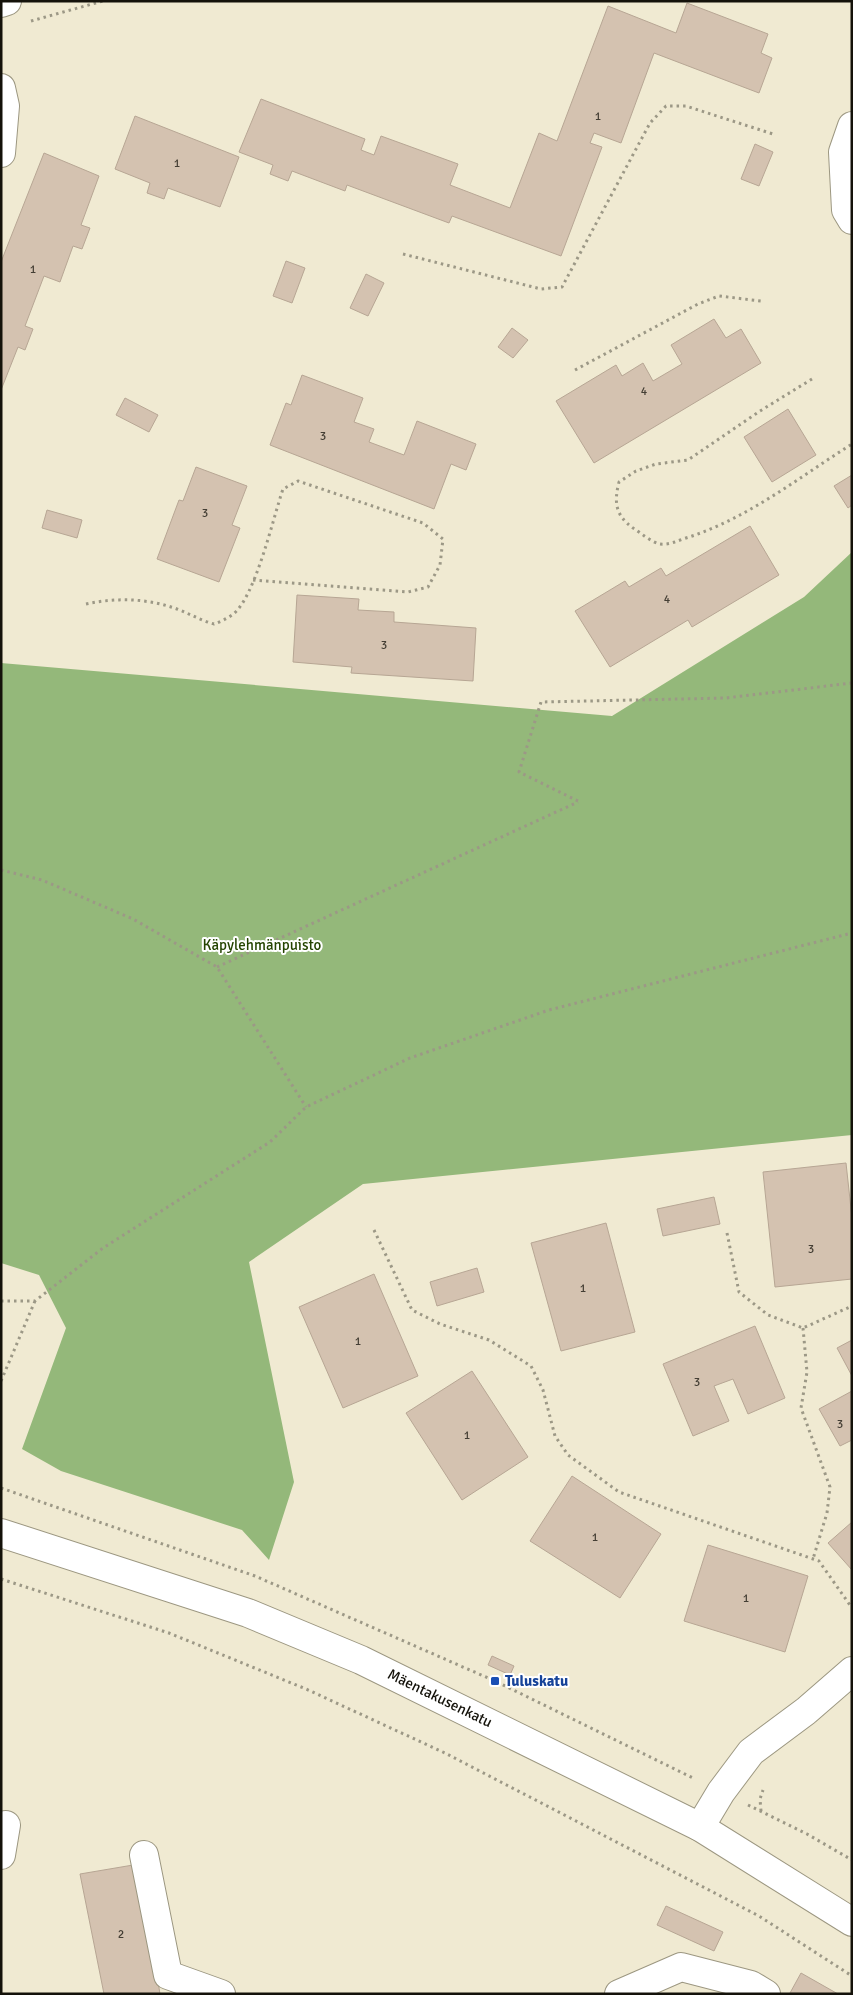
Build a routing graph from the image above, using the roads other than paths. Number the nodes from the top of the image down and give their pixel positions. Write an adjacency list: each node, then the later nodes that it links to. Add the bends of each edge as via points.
1 (7, 1): 2 (main road)
2 (1, 3)
3 (1, 88): 5 (main road, via 5,106)
4 (852, 126): 6 (main road, via 843,152 846,210)
5 (1, 153)
6 (852, 220)
7 (1, 1533): 10 (main road, Mäentakusenkatu, via 248,1612 414,1685)
8 (852, 1671): 10 (main road, via 751,1752)
9 (6, 1825): 11 (main road)
10 (700, 1827): 13 (main road, Mäentakusenkatu)
11 (1, 1855)
12 (144, 1855): 14 (main road, via 168,1976)
13 (852, 1922)
14 (221, 1994)
15 (619, 1994): 16 (main road, via 681,1967 751,1985)
16 (766, 1994)

